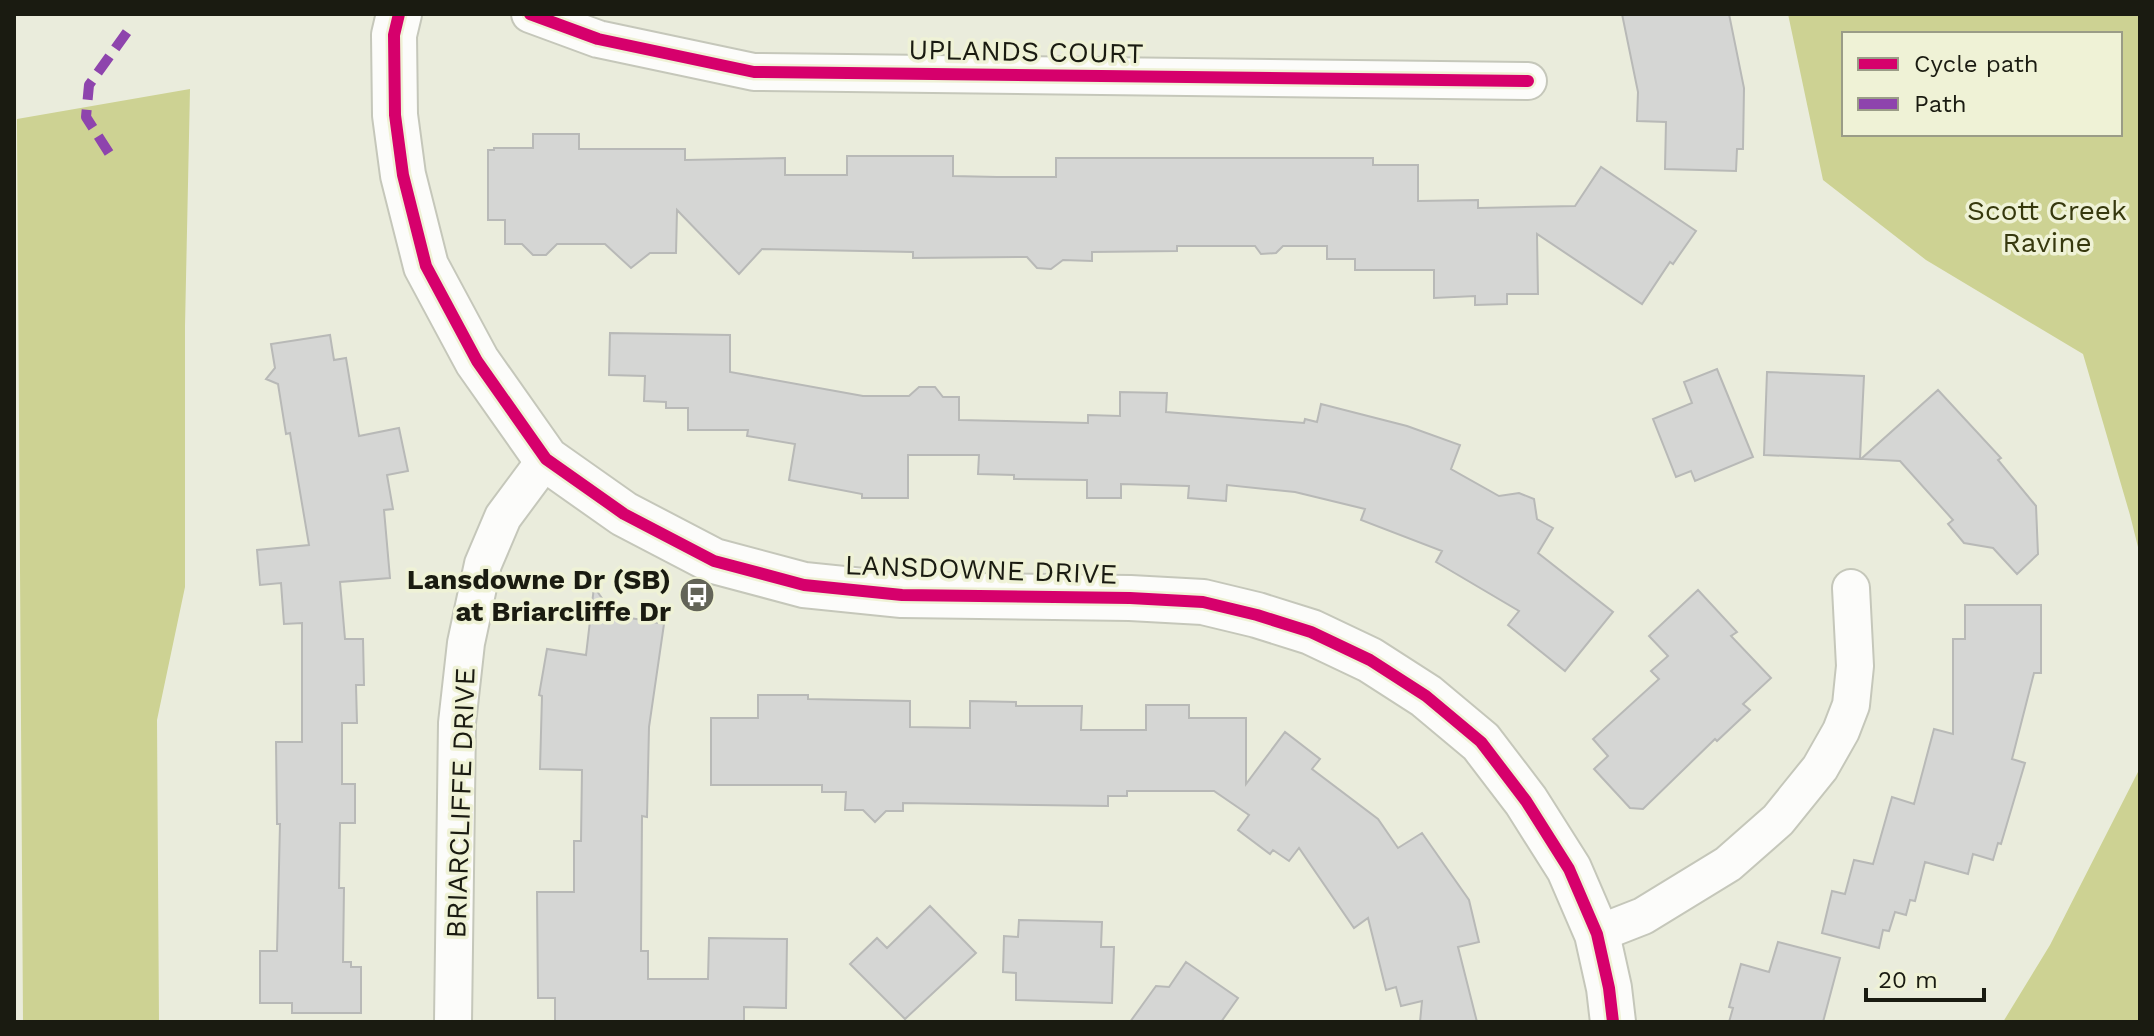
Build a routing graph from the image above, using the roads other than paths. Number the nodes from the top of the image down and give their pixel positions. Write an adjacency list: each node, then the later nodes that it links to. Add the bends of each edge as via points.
1 (399, 14): 4 (street, LANSDOWNE DRIVE, via 393,59 395,115 403,175 426,266 477,361)
2 (530, 14): 3 (street, UPLANDS COURT, via 598,39 754,72)
3 (1528, 81)
4 (546, 459): 6 (street, LANSDOWNE DRIVE, via 624,514 714,561 804,585 902,595 1203,602 1311,632 1370,660 1426,696 1481,742 1569,869); 7 (street, BRIARCLIFFE DRIVE, via 503,517 483,564 466,643 457,723)
5 (1851, 588): 6 (street, via 1851,705 1820,768 1778,820 1728,864 1643,916)
6 (1597, 934): 8 (street, LANSDOWNE DRIVE)
7 (453, 1022)
8 (1613, 1022)

